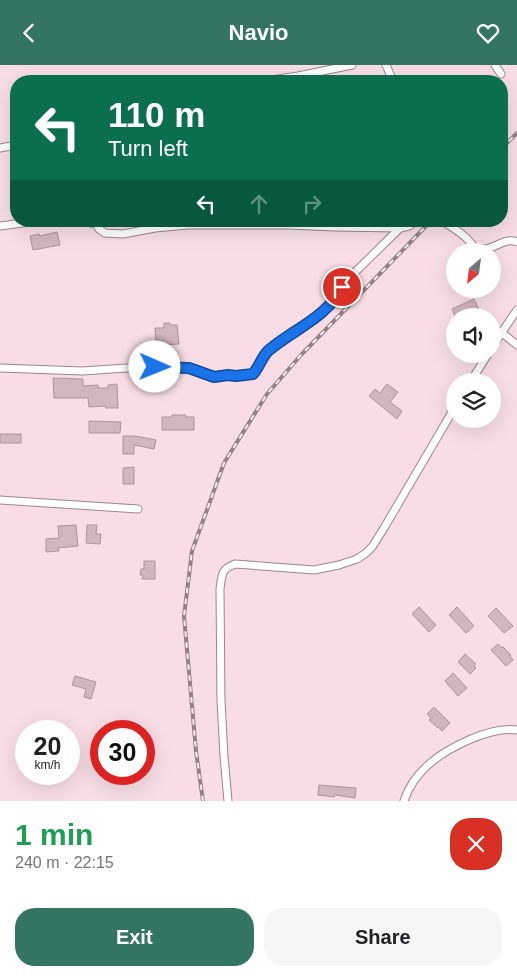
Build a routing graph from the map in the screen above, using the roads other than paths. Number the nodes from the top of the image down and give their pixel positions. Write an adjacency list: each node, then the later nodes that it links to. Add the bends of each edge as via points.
1 (352, 65): 4 (street)
2 (495, 65): 3 (street)
3 (501, 74)
4 (300, 75)
5 (98, 227): 6 (street, via 106,233 123,234)
6 (166, 227)
7 (334, 227): 10 (street)
8 (404, 227): 10 (street)
9 (451, 227): 11 (street, via 479,249 509,240)
10 (400, 228): 15 (street, via 347,279 338,297 328,307 267,352 253,374 214,377 185,368 82,371)
11 (517, 242)
12 (517, 310): 13 (street)
13 (502, 333): 14 (street)
14 (517, 345)
15 (0, 368)
16 (446, 422): 20 (street, via 366,553 339,565 314,570 235,565 222,573 221,701)
17 (0, 500): 18 (street)
18 (138, 509)
19 (517, 730): 21 (street, via 482,735 445,753 418,776)
20 (228, 801)
21 (404, 801)

